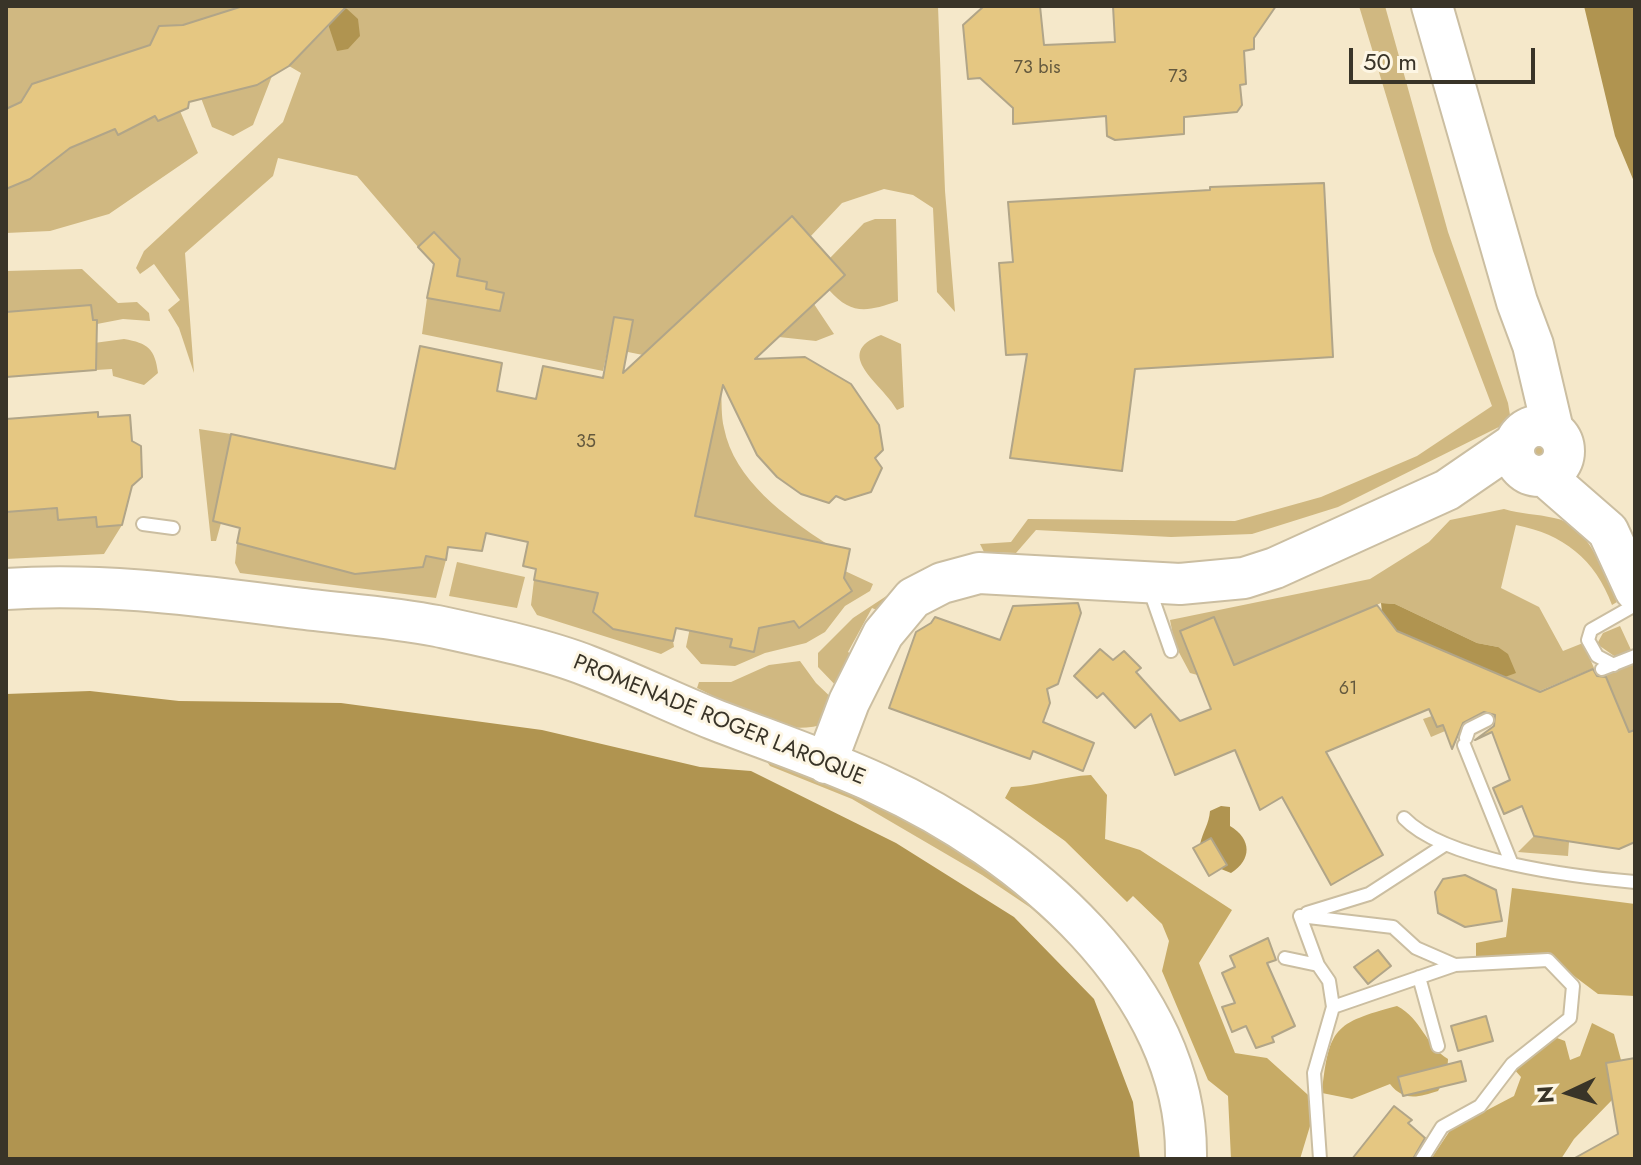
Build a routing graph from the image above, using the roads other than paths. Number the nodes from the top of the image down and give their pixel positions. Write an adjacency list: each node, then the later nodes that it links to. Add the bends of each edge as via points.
1 (1432, 6): 2 (main road, via 1517,302)
2 (1538, 453): 5 (main road, via 1582,472); 6 (main road, via 1275,568 1197,584); 8 (main road, via 1608,531)
3 (143, 524): 4 (lane)
4 (173, 528)
5 (1635, 541)
6 (1147, 581): 10 (lane); 13 (main road, via 979,573 913,598 883,634)
7 (6, 589): 13 (main road, PROMENADE ROGER LAROQUE, via 59,585 213,597 435,626 586,665)
8 (1635, 590)
9 (1635, 605): 11 (lane, via 1591,630 1588,640 1608,667)
10 (1171, 651)
11 (1635, 656)
12 (1487, 720): 16 (lane, via 1469,729 1465,741)
13 (826, 763): 25 (main road, PROMENADE ROGER LAROQUE, via 880,785 1007,861 1111,957 1140,1000 1168,1061 1182,1109)
14 (1404, 818): 15 (lane, via 1416,831)
15 (1446, 844): 16 (lane); 18 (lane, via 1369,894)
16 (1511, 862): 17 (lane)
17 (1635, 882)
18 (1300, 916): 20 (lane); 21 (lane, via 1393,927 1416,948)
19 (1285, 958): 20 (lane)
20 (1318, 965): 23 (lane, via 1329,981)
21 (1455, 965): 22 (lane); 27 (lane, via 1548,960 1573,986 1570,1018 1512,1064 1480,1106 1442,1127)
22 (1419, 977): 23 (lane); 24 (lane)
23 (1333, 1007): 26 (lane, via 1314,1073)
24 (1438, 1046)
25 (1186, 1159)
26 (1320, 1159)
27 (1422, 1159)

